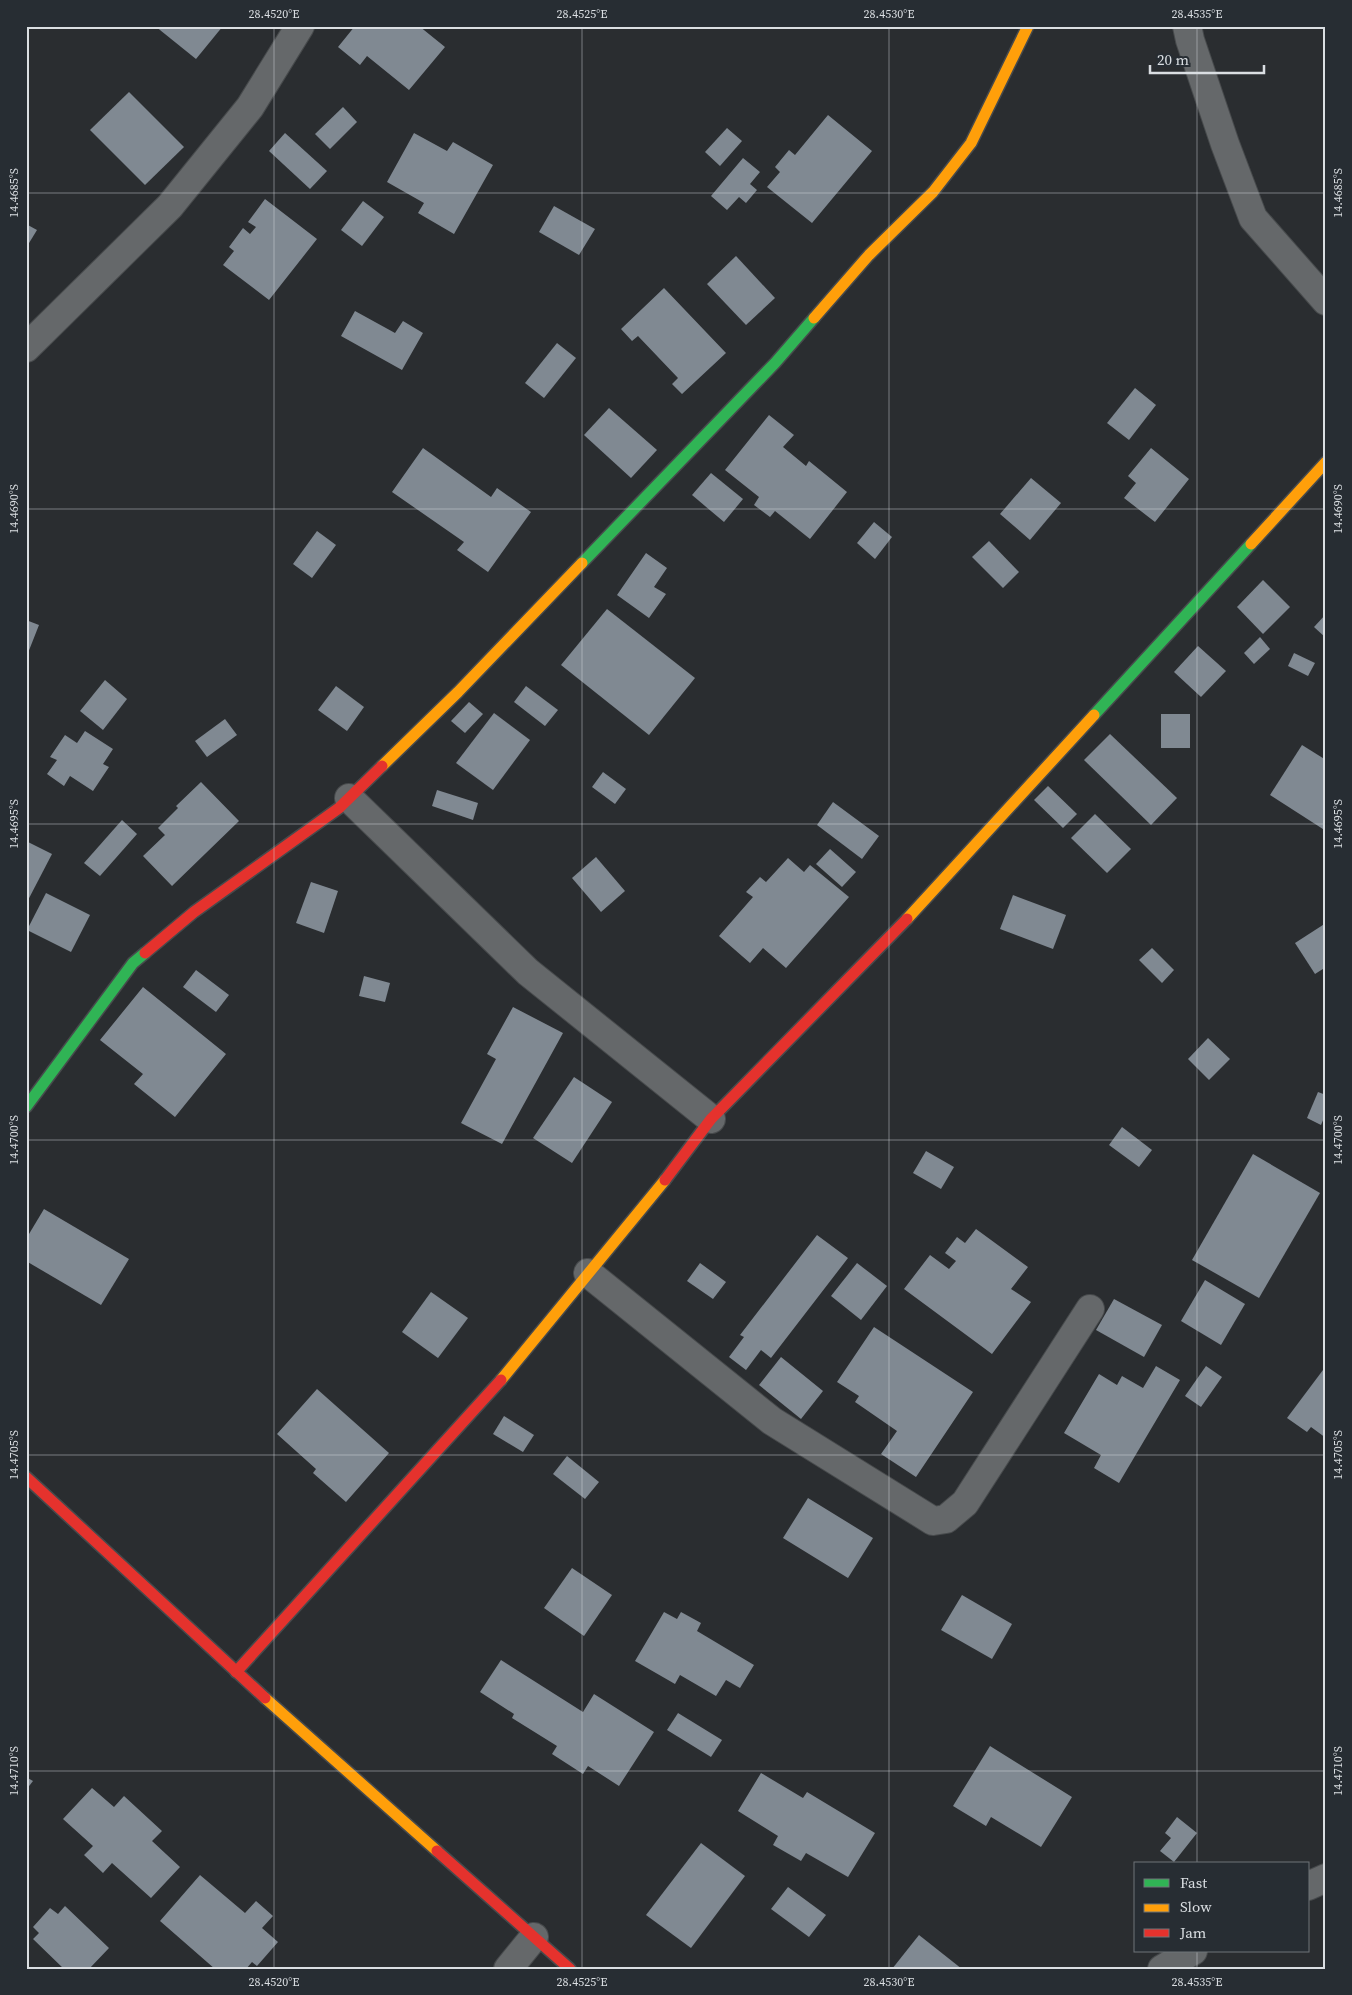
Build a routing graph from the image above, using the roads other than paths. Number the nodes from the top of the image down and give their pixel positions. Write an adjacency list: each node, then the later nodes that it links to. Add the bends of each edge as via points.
1 (300, 26): 5 (street, via 250,107 170,206)
2 (1028, 26): 7 (street, via 971,143 933,192 870,255 775,363 458,692)
3 (1187, 26): 4 (street, via 1253,218)
4 (1326, 301)
5 (26, 348)
6 (1326, 462): 9 (street, via 916,909)
7 (349, 798): 8 (street, via 194,912 134,963); 9 (street, via 528,972)
8 (26, 1108)
9 (711, 1120): 10 (street)
10 (588, 1274): 11 (street, via 772,1421 933,1521 946,1519 965,1502); 13 (street, via 491,1393)
11 (1090, 1309)
12 (26, 1477): 13 (street)
13 (236, 1672): 16 (street)
14 (1326, 1878): 15 (street)
15 (1310, 1885)
16 (534, 1937): 18 (street); 19 (street)
17 (1191, 1952): 20 (street)
18 (508, 1969)
19 (570, 1969)
20 (1162, 1969)

